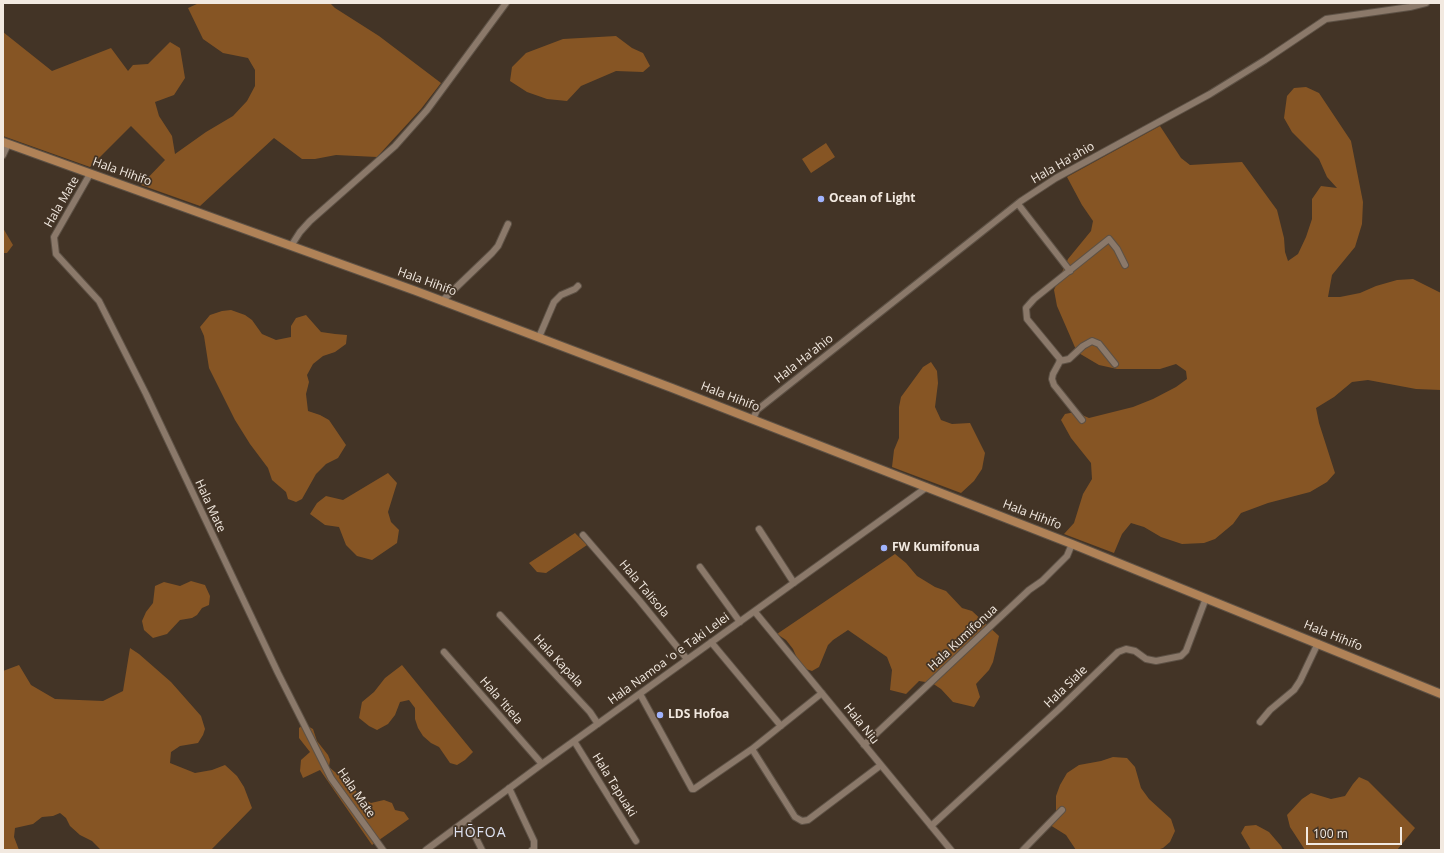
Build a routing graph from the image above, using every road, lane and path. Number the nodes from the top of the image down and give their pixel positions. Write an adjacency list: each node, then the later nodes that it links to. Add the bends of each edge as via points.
1 (506, 3): 8 (street, via 427,110 395,146 310,221)
2 (1426, 3): 6 (street, Hala Ha'ahio, via 1326,19 1210,94 1056,178)
3 (5, 143): 4 (street); 5 (main road, Hala Hihifo)
4 (3, 155)
5 (90, 174): 8 (main road, Hala Hihifo); 48 (street, Hala Mate, via 54,237 56,254 99,301 331,778)
6 (1018, 204): 10 (street); 16 (street, Hala Ha'ahio, via 757,410)
7 (508, 224): 12 (street, via 495,250)
8 (291, 246): 12 (main road, Hala Hihifo)
9 (1125, 265): 10 (street, via 1109,239)
10 (1070, 271): 14 (street, via 1026,308 1027,319)
11 (578, 286): 13 (street, via 554,302)
12 (442, 301): 13 (main road, Hala Hihifo)
13 (539, 337): 16 (main road, Hala Hihifo)
14 (1060, 361): 15 (street, via 1069,359 1092,341 1099,344); 17 (street, via 1052,380)
15 (1115, 364)
16 (753, 419): 18 (main road, Hala Hihifo)
17 (1082, 420)
18 (927, 487): 21 (main road, Hala Hihifo); 23 (street, Hala Namoa 'o e Taki Lelei)
19 (759, 529): 23 (street)
20 (583, 535): 31 (street, Hala Talisola)
21 (1072, 544): 24 (main road, Hala Hihifo); 39 (street, Hala Kumifonua, via 1067,556 1042,581 1029,590)
22 (700, 567): 27 (street)
23 (794, 583): 25 (street, Hala Namoa 'o e Taki Lelei)
24 (1206, 598): 29 (main road, Hala Hihifo); 46 (street, Hala Siale, via 1186,651 1181,656 1156,661 1146,659 1135,651 1126,649 1118,652)
25 (755, 612): 27 (street, Hala Namoa 'o e Taki Lelei); 32 (street, Hala Niu)
26 (500, 615): 36 (street, Hala Kapala, via 590,712)
27 (740, 622): 28 (street, Hala Namoa 'o e Taki Lelei)
28 (711, 642): 31 (street, Hala Namoa 'o e Taki Lelei); 37 (street)
29 (1318, 643): 34 (main road, Hala Hihifo); 35 (street, via 1294,690)
30 (444, 652): 41 (street, Hala 'Itiela)
31 (688, 659): 33 (street, Hala Namoa 'o e Taki Lelei)
32 (822, 693): 37 (street); 39 (street, Hala Niu)
33 (640, 694): 36 (street, Hala Namoa 'o e Taki Lelei); 40 (street, via 692,789)
34 (1441, 694)
35 (1260, 722)
36 (598, 724): 38 (street, Hala Namoa 'o e Taki Lelei)
37 (781, 726): 40 (street)
38 (574, 741): 41 (street, Hala Namoa 'o e Taki Lelei); 47 (street, Hala Tapuaki)
39 (864, 745): 42 (street, Hala Niu)
40 (752, 749): 42 (street, via 795,817 802,821 808,820)
41 (542, 764): 43 (street, Hala Namoa 'o e Taki Lelei)
42 (881, 765): 46 (street, Hala Niu)
43 (509, 788): 45 (street, Hala Namoa 'o e Taki Lelei); 51 (street, via 534,841)
44 (1062, 810): 53 (street)
45 (467, 820): 49 (street, Hala Namoa 'o e Taki Lelei); 50 (street)
46 (931, 826): 52 (street, Hala Niu)
47 (636, 841)
48 (383, 850)
49 (426, 850)
50 (482, 850)
51 (532, 850)
52 (951, 850)
53 (1023, 850)

